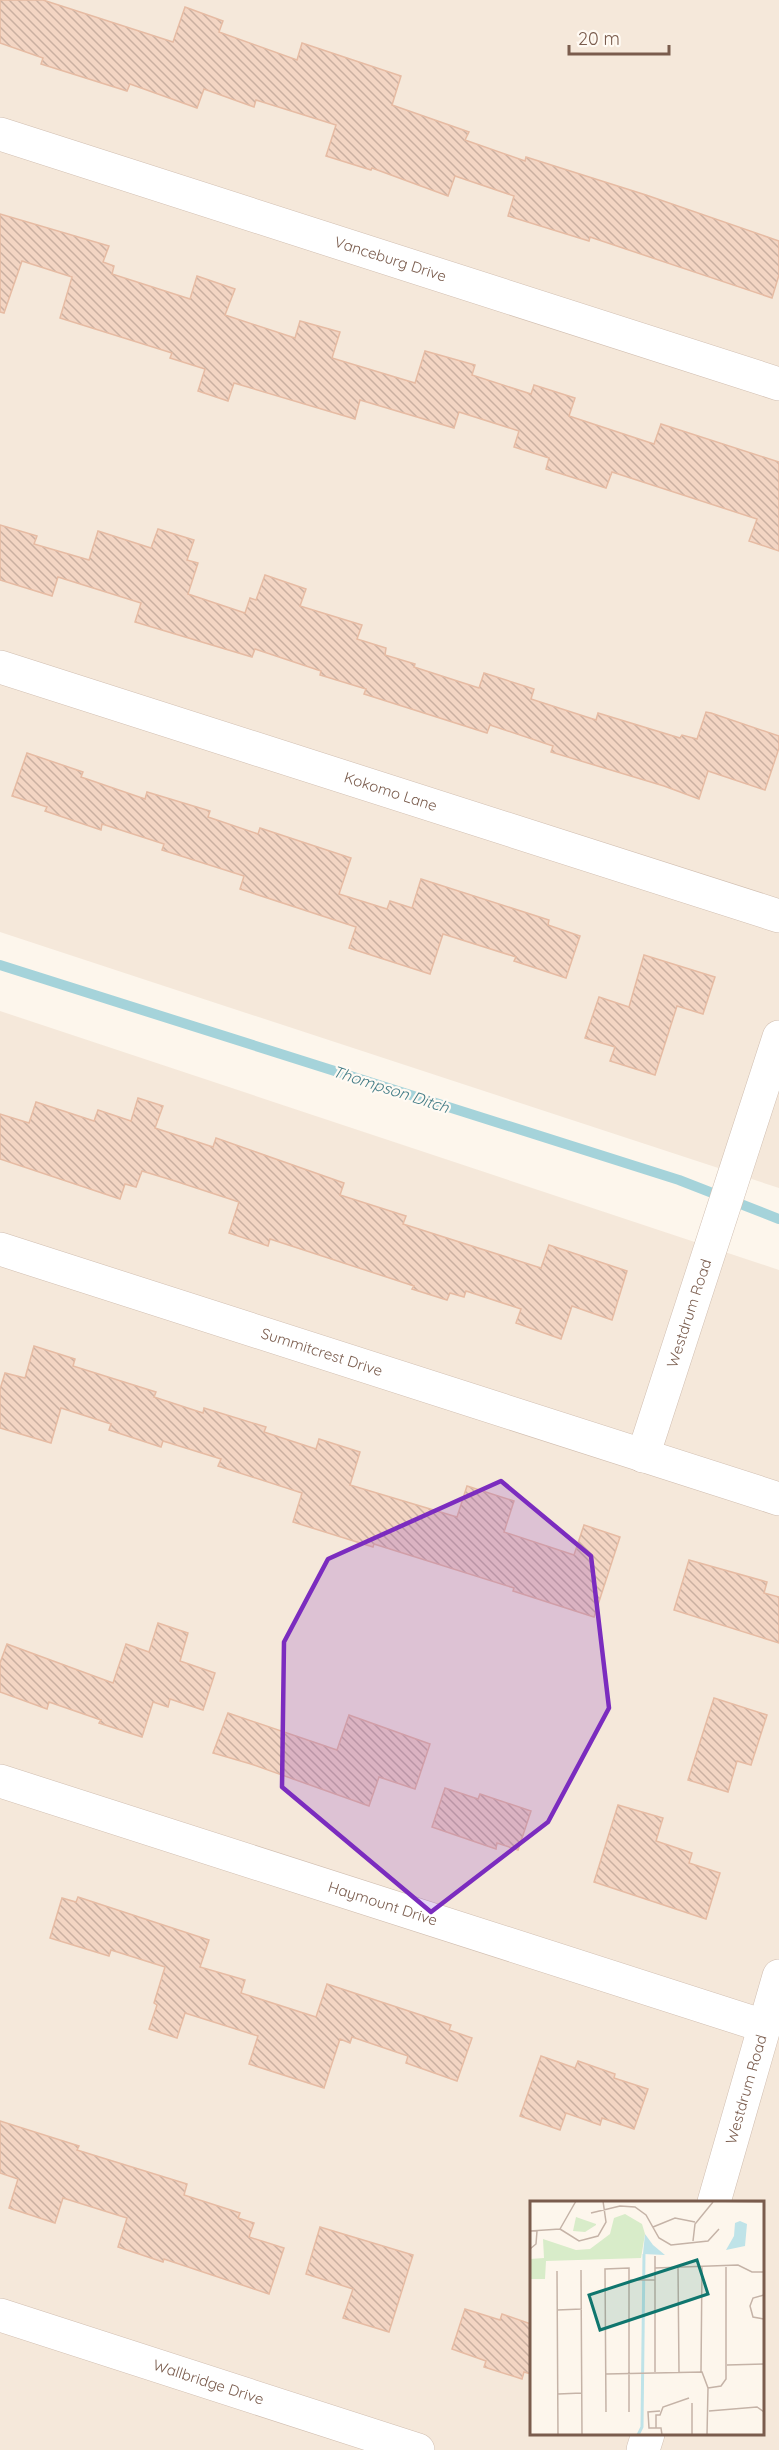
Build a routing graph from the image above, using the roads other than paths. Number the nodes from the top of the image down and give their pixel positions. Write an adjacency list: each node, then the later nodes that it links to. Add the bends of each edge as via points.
1 (0, 134): 2 (street, Vanceburg Drive)
2 (779, 384)
3 (0, 667): 4 (street, Kokomo Lane)
4 (779, 916)
5 (779, 1037): 7 (street, Westdrum Road)
6 (0, 1249): 7 (street, Summitcrest Drive)
7 (643, 1456): 8 (street)
8 (779, 1499)
9 (0, 1781): 11 (street, Haymount Drive)
10 (779, 1976): 11 (street, Westdrum Road)
11 (764, 2026): 12 (street, Westdrum Road)
12 (714, 2201)
13 (0, 2315): 15 (street, Wallbridge Drive)
14 (648, 2435): 16 (street)
15 (418, 2450)
16 (644, 2450)

